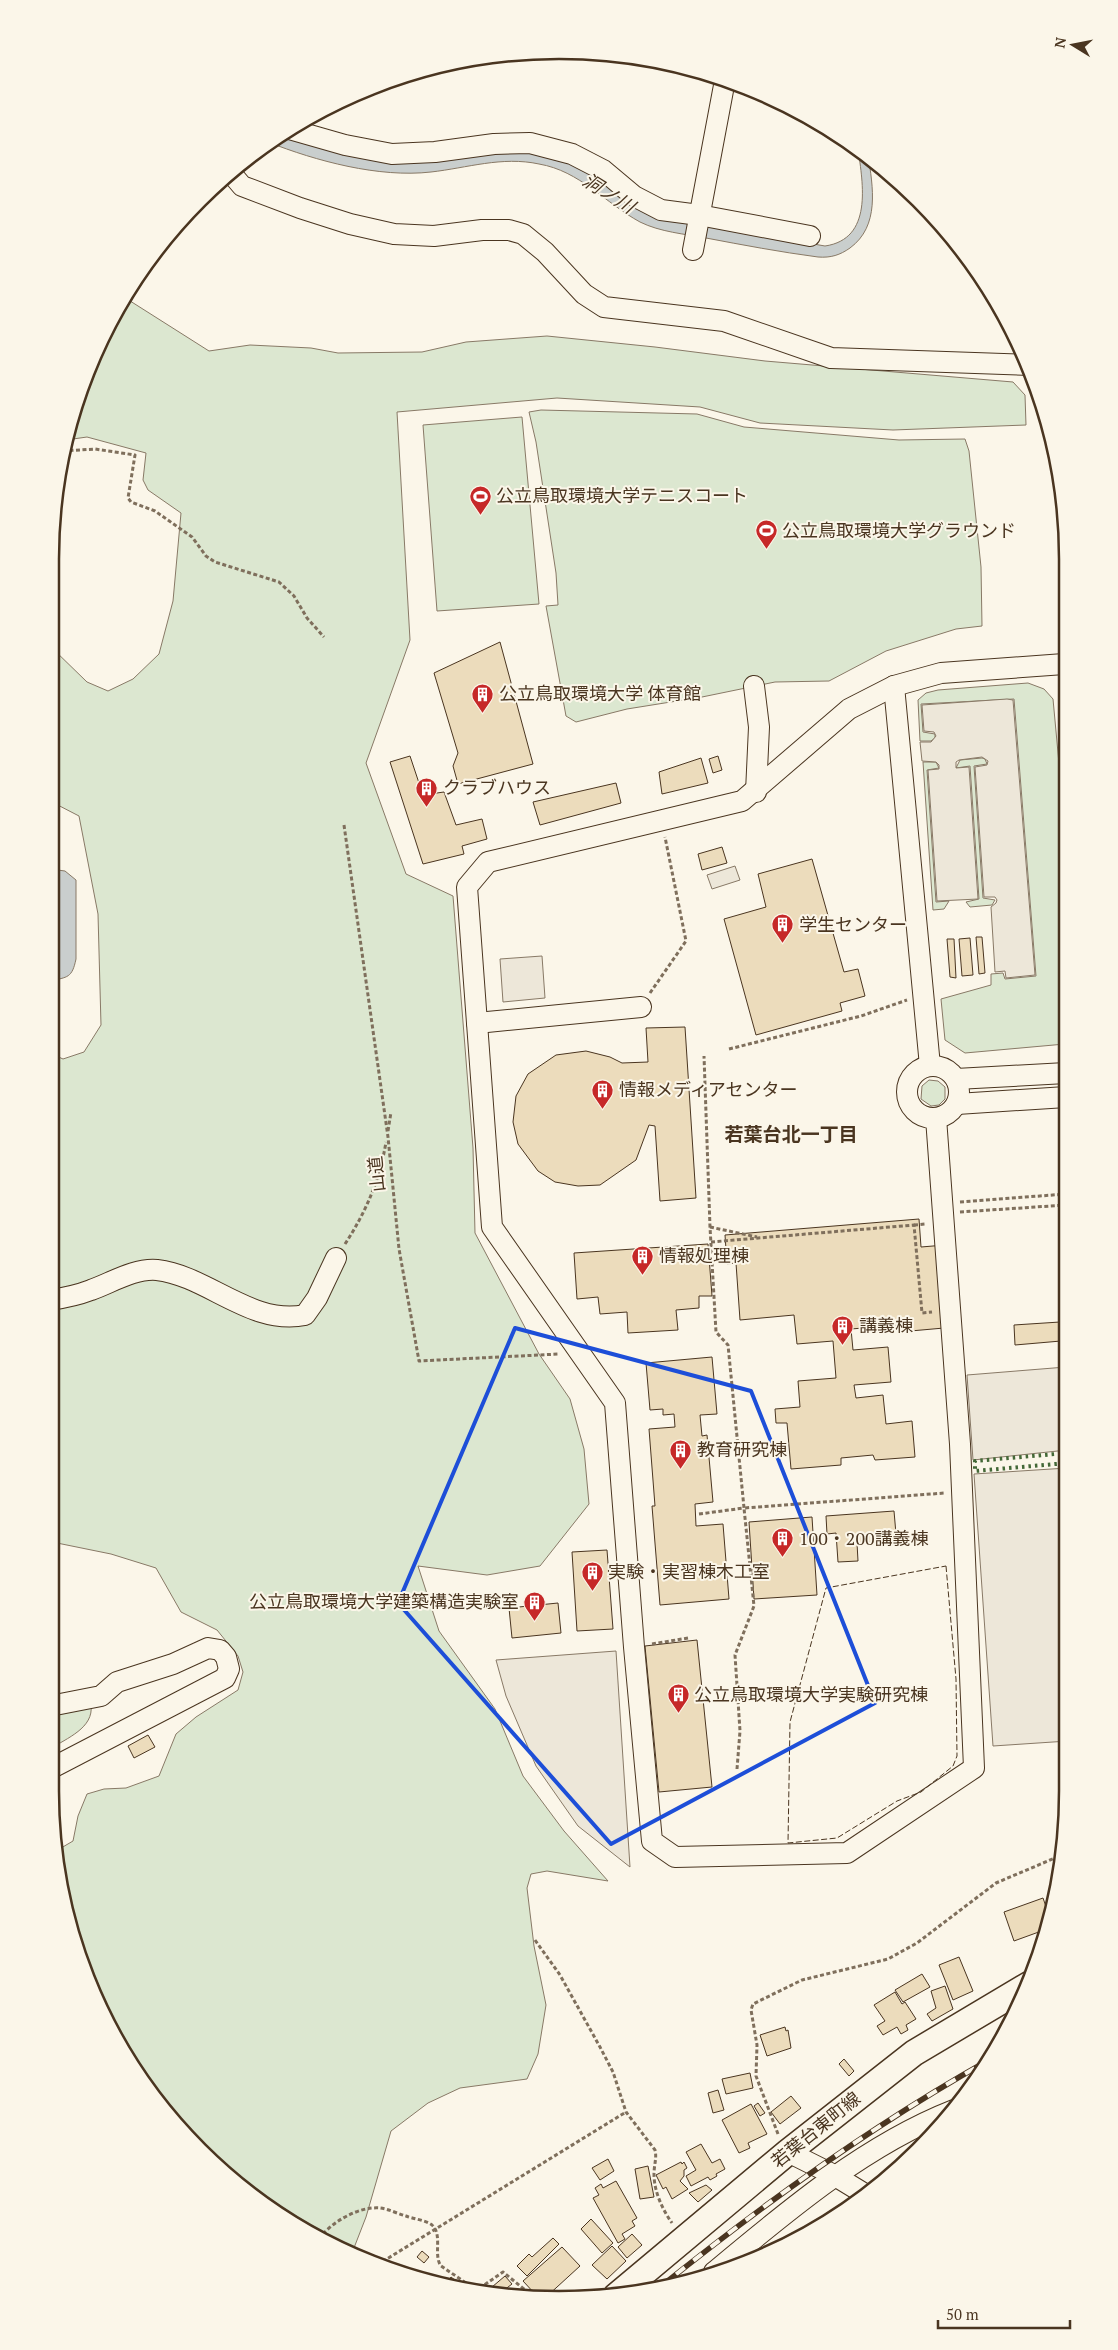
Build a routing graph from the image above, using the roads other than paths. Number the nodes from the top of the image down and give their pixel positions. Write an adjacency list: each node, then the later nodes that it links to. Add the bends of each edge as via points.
1 (724, 87): 4 (street)
2 (300, 132): 4 (street, via 392,154 530,143 572,154 603,170 634,196 661,210)
3 (235, 178): 7 (street, via 242,186 300,208 394,234 434,236 482,230 509,230 524,234 584,294 604,307 724,320 801,350 831,358)
4 (700, 215): 5 (street); 6 (street)
5 (810, 236)
6 (693, 250)
7 (1020, 366)
8 (1059, 664): 10 (street, via 941,672)
9 (754, 686): 11 (street, via 759,727)
10 (894, 686): 11 (street, via 849,709); 14 (street)
11 (756, 792): 13 (street, via 742,801 662,822 488,862 467,887)
12 (640, 1007): 13 (street)
13 (477, 1023): 19 (street, via 492,1227 615,1403 652,1841 675,1857 847,1853 974,1768 960,1444)
14 (930, 1066): 16 (street, via 944,1068); 19 (street, via 913,1076 907,1092 912,1109 928,1118)
15 (1059, 1072): 16 (street)
16 (956, 1079): 18 (street, via 959,1087)
17 (1059, 1097): 18 (street)
18 (957, 1104): 19 (street, via 945,1116)
19 (936, 1118)
20 (336, 1258): 21 (street, via 305,1315 290,1318 239,1304 196,1282 157,1270)
21 (59, 1299)
22 (59, 1704): 23 (street, via 101,1696 117,1682 173,1664 208,1648 220,1650 229,1669 225,1678)
23 (59, 1764)
24 (1017, 1992): 26 (main road, 若葉台東町線, via 914,2053)
25 (939, 2116): 27 (street, via 924,2122)
26 (788, 2152): 27 (street); 30 (main road, 若葉台東町線)
27 (842, 2180): 28 (street); 29 (street, via 784,2213)
28 (860, 2191)
29 (724, 2263)
30 (627, 2286)

